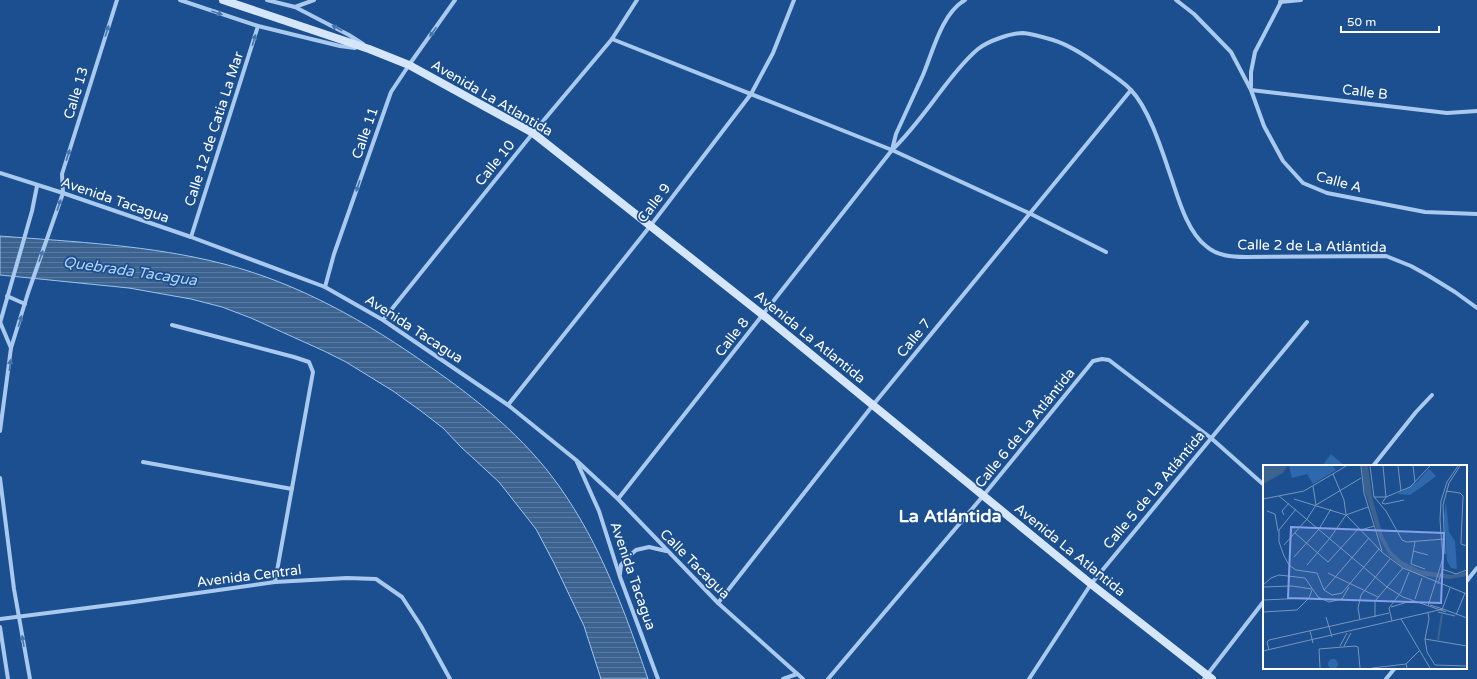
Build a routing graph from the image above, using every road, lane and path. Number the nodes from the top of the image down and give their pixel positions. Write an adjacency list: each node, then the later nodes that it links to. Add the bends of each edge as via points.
1 (117, 0): 26 (street, Calle 13, one-way to 1, via 62,174)
2 (180, 0): 14 (street, one-way to 14)
3 (223, 0): 16 (street, Avenida La Atlantida)
4 (267, 0): 13 (street)
5 (314, 0): 13 (street)
6 (455, 0): 17 (street, Calle 11, one-way to 17)
7 (636, 0): 15 (street, Calle 10)
8 (794, 0): 20 (street, Calle 9, via 773,53)
9 (965, 0): 23 (street, via 948,16 896,134)
10 (1176, 0): 19 (street, via 1194,14 1231,52)
11 (1301, 0): 12 (street)
12 (1281, 1): 19 (street, via 1255,52)
13 (296, 7): 16 (street, one-way to 13)
14 (258, 26): 16 (street, via 340,46); 30 (street, Calle 12 de Catia La Mar, one-way to 14)
15 (612, 39): 20 (street); 22 (street, Calle 10)
16 (370, 49): 17 (street, Avenida La Atlantida)
17 (409, 65): 22 (street, Avenida La Atlantida); 32 (street, Calle 11, one-way to 32, via 391,92 334,254)
18 (1131, 90): 23 (street, Calle 2 de La Atlántida, via 1079,51 1060,42 1022,33 1002,37 979,48 966,61 905,138); 27 (street, Calle 7); 35 (street, Calle 2 de La Atlántida, via 1144,108 1156,135 1184,215 1195,234 1215,252 1246,257 1386,256 1429,276)
19 (1251, 90): 21 (street, Calle B, via 1447,113); 28 (street, Calle A, via 1264,126 1284,161 1303,183 1327,193 1425,212)
20 (751, 94): 23 (street); 29 (street, Calle 9)
21 (1477, 111)
22 (533, 134): 29 (street, Avenida La Atlantida); 37 (street, Calle 10)
23 (892, 150): 27 (street); 36 (street, Calle 8)
24 (0, 173): 25 (street, Avenida Tacagua)
25 (37, 186): 26 (street, Avenida Tacagua); 33 (street)
26 (63, 193): 30 (street, Avenida Tacagua); 34 (street, one-way to 26)
27 (1031, 214): 31 (street); 44 (street, Calle 7)
28 (1477, 214)
29 (651, 225): 36 (street, Avenida La Atlantida); 43 (street, Calle 9)
30 (191, 237): 32 (street, Avenida Tacagua)
31 (1106, 252)
32 (325, 287): 37 (street, Avenida Tacagua)
33 (7, 296): 34 (street); 38 (street)
34 (25, 304): 41 (street, one-way to 34)
35 (1477, 308)
36 (763, 314): 44 (street, Avenida La Atlantida); 54 (street, Calle 8)
37 (383, 320): 43 (street, Avenida Tacagua)
38 (0, 322): 41 (street)
39 (1307, 322): 46 (street, Calle 5 de La Atlántida)
40 (172, 325): 52 (street, via 309,362 312,372)
41 (11, 348): 45 (street, one-way to 41)
42 (1432, 395): 49 (street)
43 (508, 405): 47 (street, Avenida Tacagua)
44 (873, 405): 53 (street, Avenida La Atlantida); 62 (street, Calle 7)
45 (0, 431)
46 (1211, 438): 51 (street); 53 (street, Calle 6 de La Atlántida, via 1109,360 1093,361); 60 (street, Calle 5 de La Atlántida)
47 (576, 460): 54 (street, Calle Tacagua); 57 (street, Avenida Tacagua, via 599,511)
48 (144, 462): 52 (street)
49 (1373, 465)
50 (0, 478): 63 (street)
51 (1263, 484)
52 (292, 489): 59 (street)
53 (983, 496): 60 (street, Avenida La Atlantida); 75 (street, Calle 6 de La Atlántida)
54 (618, 500): 55 (street, Calle Tacagua)
55 (666, 551): 57 (street, via 649,547 636,550 622,565); 62 (street, Calle Tacagua)
56 (1477, 568): 58 (street)
57 (620, 577): 72 (street, Avenida Tacagua)
58 (1467, 581)
59 (275, 582): 63 (street, Avenida Central); 71 (street, Avenida Central, via 376,579 402,597)
60 (1091, 584): 68 (street, Avenida La Atlantida); 76 (street, Calle 5 de La Atlántida)
61 (1263, 602): 68 (street)
62 (718, 603): 67 (street, Calle Tacagua)
63 (19, 616): 64 (street, Avenida Central); 70 (street, one-way to 63)
64 (0, 619)
65 (0, 627): 69 (street)
66 (1394, 669): 77 (street)
67 (797, 674): 73 (street); 74 (street, Calle Tacagua)
68 (1207, 678)
69 (8, 679)
70 (30, 679)
71 (450, 679)
72 (658, 679)
73 (783, 679)
74 (803, 679)
75 (828, 679)
76 (1029, 679)
77 (1386, 679)

